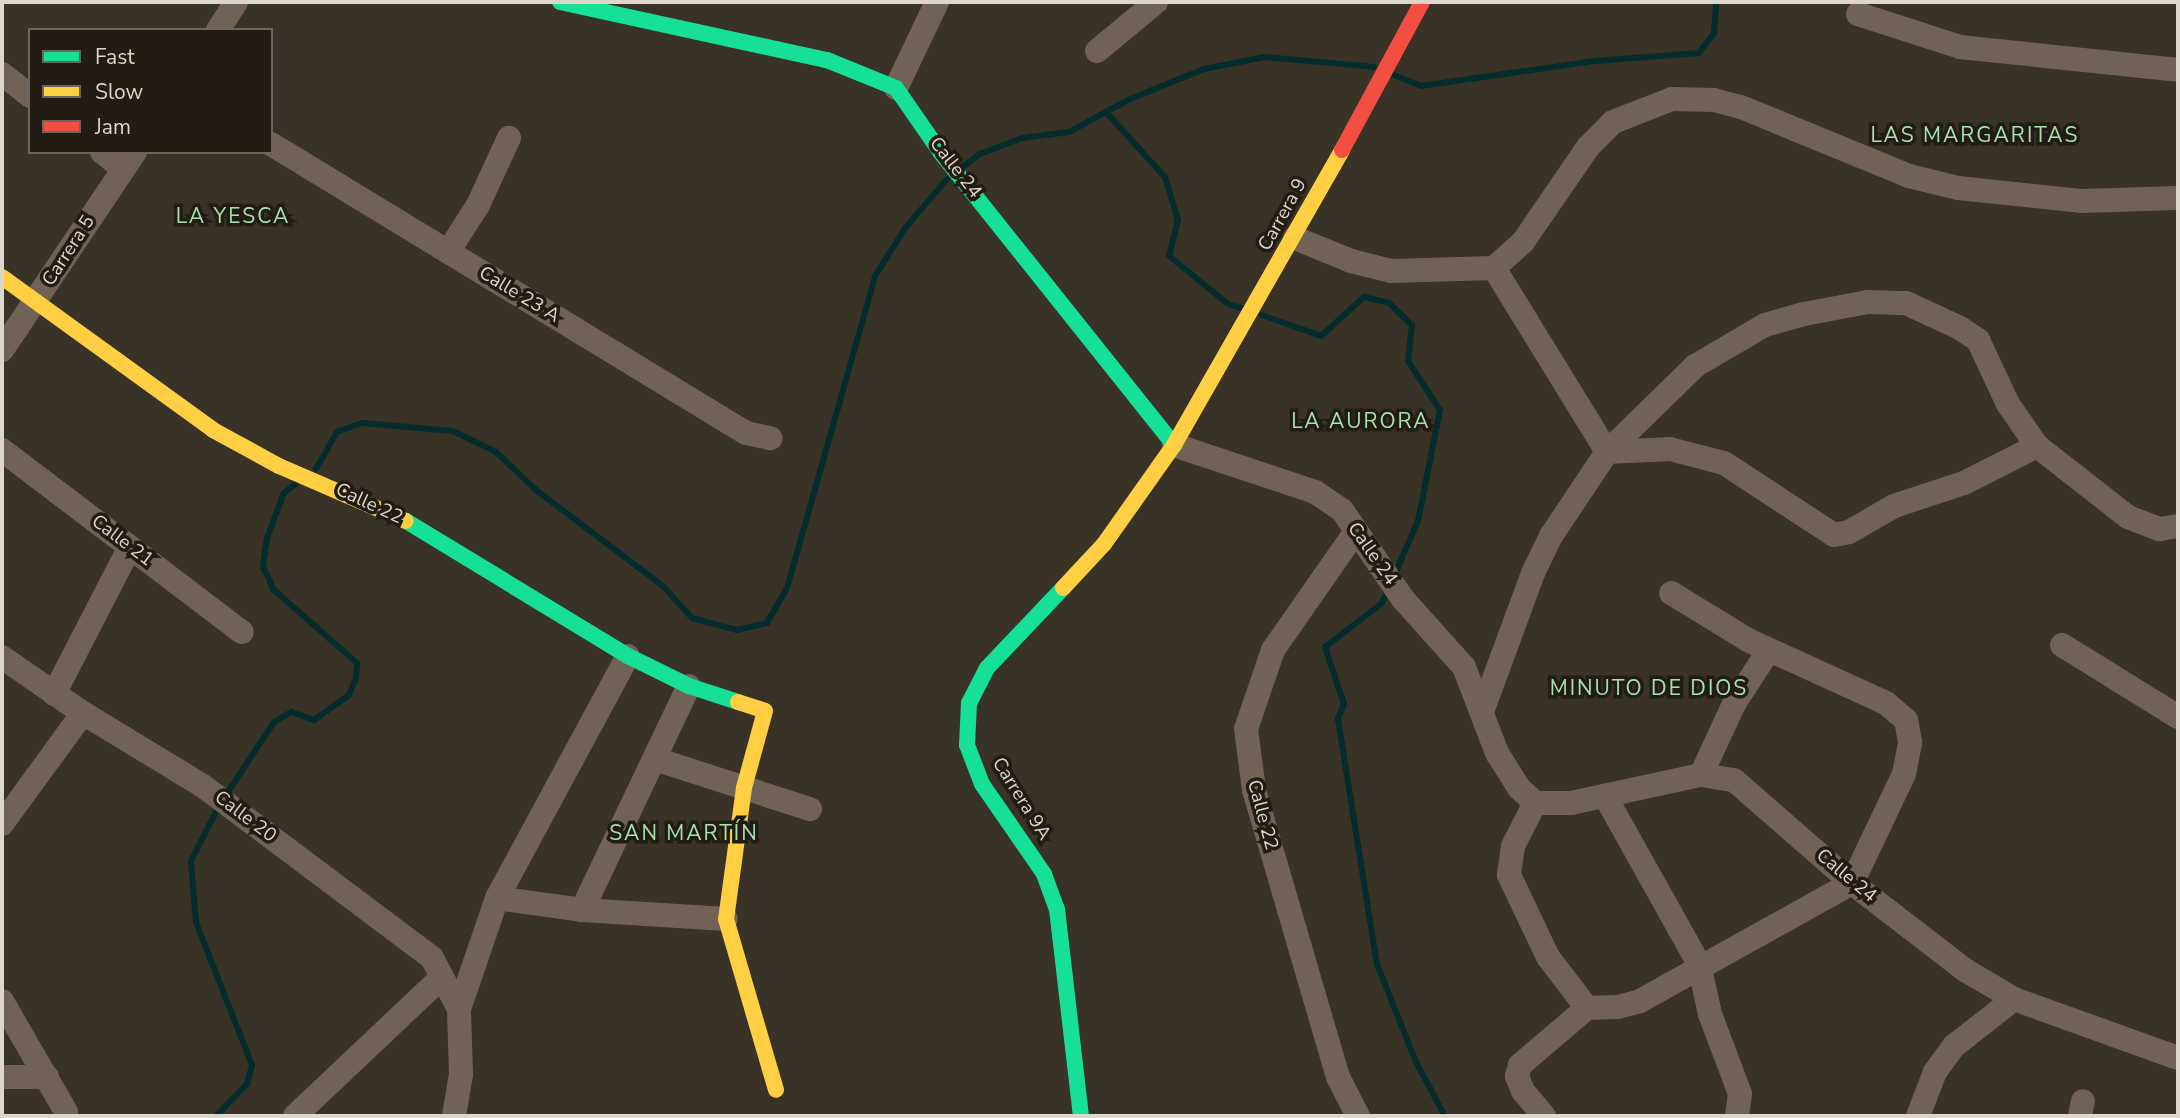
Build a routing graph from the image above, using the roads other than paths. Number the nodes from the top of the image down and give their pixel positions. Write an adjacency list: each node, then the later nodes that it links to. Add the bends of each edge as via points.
1 (236, 2): 8 (street)
2 (560, 2): 6 (street)
3 (937, 2): 12 (street)
4 (1156, 2): 9 (street)
5 (1423, 2): 19 (street, Carrera 9)
6 (586, 5): 12 (street, via 827,60)
7 (1858, 14): 10 (street, via 1960,47)
8 (219, 28)
9 (1097, 51)
10 (2178, 70)
11 (2, 74): 13 (street)
12 (896, 89): 26 (street, Calle 24, via 941,153)
13 (28, 94)
14 (509, 138): 20 (street, via 478,205)
15 (273, 145): 20 (street, Calle 23 A)
16 (108, 154): 17 (street)
17 (129, 161): 23 (street, Carrera 5)
18 (2178, 198): 21 (street, via 2082,201 1958,188 1909,176 1741,107 1714,100 1672,99 1613,121 1588,147 1523,242)
19 (1294, 238): 21 (street, via 1391,271); 26 (street, Carrera 9)
20 (448, 252): 25 (street, Calle 23 A, via 746,433)
21 (1494, 268): 29 (street)
22 (2, 277): 23 (street, Calle 22)
23 (34, 303): 24 (street, Carrera 5); 37 (street, Calle 22, via 213,430 279,467 356,496 437,537)
24 (2, 350)
25 (770, 438)
26 (1174, 445): 31 (street, Calle 24, via 1315,492 1342,510); 68 (street, Carrera 9A, via 1104,544 987,668 969,703 967,745 982,784 1044,874 1057,909)
27 (2037, 446): 29 (street, via 1964,483 1894,506 1849,532 1834,535 1724,463 1670,449); 29 (street, via 2008,404 1978,340 1906,303 1868,302 1765,325 1695,366); 30 (street, via 2128,517 2160,529)
28 (2, 450): 32 (street, Calle 21)
29 (1607, 452): 41 (street, via 1539,561)
30 (2178, 526)
31 (1356, 531): 41 (street, Calle 24, via 1403,599 1464,667); 69 (street, Calle 22, via 1273,650 1246,729 1254,790 1338,1077)
32 (130, 547): 34 (street, Calle 21); 40 (street)
33 (1671, 593): 36 (street)
34 (242, 632)
35 (2062, 645): 43 (street)
36 (1769, 650): 45 (street, via 1734,704); 51 (street, via 1885,703 1899,711 1910,730 1904,774)
37 (628, 656): 39 (street, Calle 22); 52 (street)
38 (2, 657): 40 (street, Calle 20)
39 (689, 686): 44 (street); 46 (street, Calle 22, via 765,711)
40 (54, 694): 42 (street, Calle 20)
41 (1483, 709): 48 (street, Calle 24, via 1497,753 1519,788)
42 (83, 713): 50 (street); 56 (street, Calle 20, via 235,808 432,958)
43 (2178, 717)
44 (655, 758): 46 (street); 53 (street)
45 (1701, 775): 47 (street, Calle 24); 51 (street, Calle 24, via 1720,775 1745,788)
46 (744, 788): 49 (street); 54 (street)
47 (1605, 796): 48 (street, Calle 24, via 1571,803); 55 (street)
48 (1535, 803): 59 (street, via 1513,846 1509,875 1548,957)
49 (810, 809)
50 (2, 824)
51 (1852, 883): 55 (street); 57 (street, Calle 24, via 1965,970)
52 (497, 898): 53 (street); 60 (street)
53 (582, 910): 54 (street)
54 (726, 919): 64 (street)
55 (1699, 964): 59 (street, via 1640,1001); 71 (street, via 1710,1014 1740,1094)
56 (442, 977): 60 (street, Calle 20); 66 (street)
57 (2014, 999): 61 (street, Calle 24); 72 (street, via 1954,1046 1935,1072)
58 (2, 1001): 63 (street)
59 (1587, 1007): 70 (street, via 1520,1065 1517,1076 1523,1091)
60 (459, 1009): 67 (street, via 461,1074)
61 (2178, 1058)
62 (2, 1077): 63 (street)
63 (47, 1077): 65 (street)
64 (776, 1090)
65 (66, 1112)
66 (295, 1116)
67 (454, 1116)
68 (1081, 1116)
69 (1358, 1116)
70 (1544, 1116)
71 (1737, 1116)
72 (1918, 1116)

